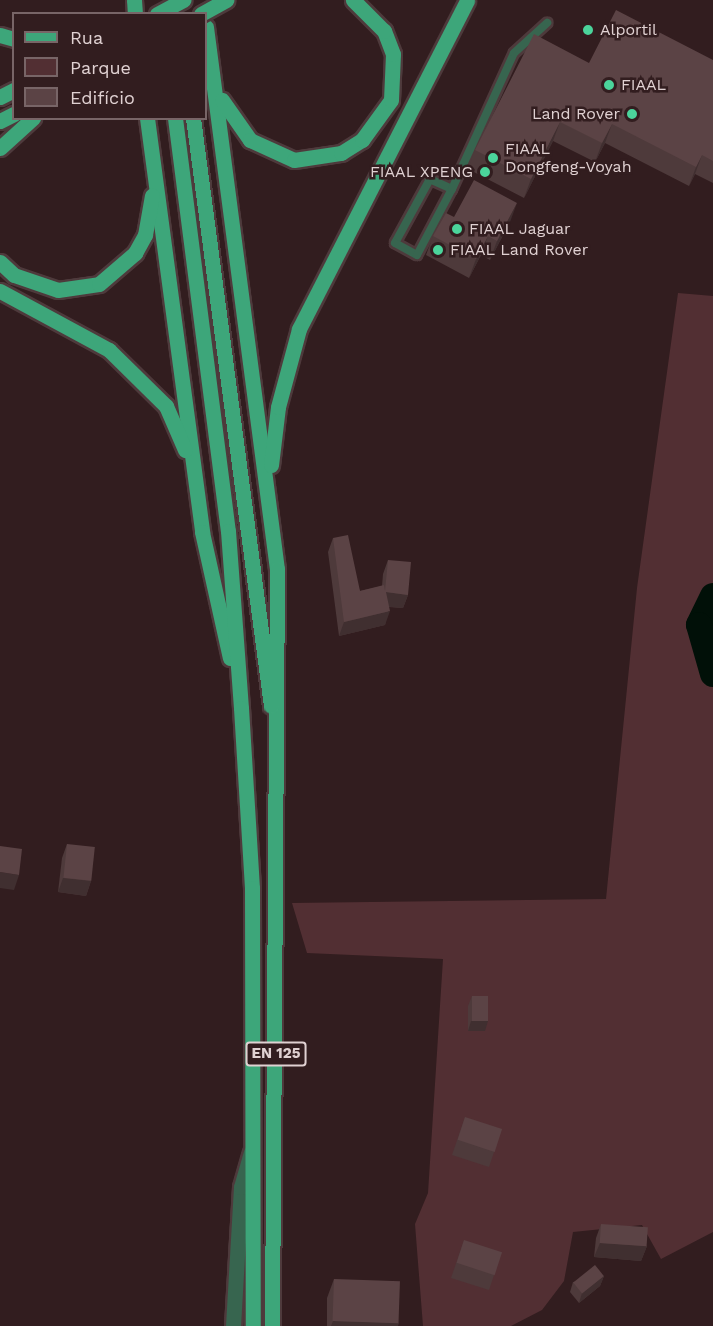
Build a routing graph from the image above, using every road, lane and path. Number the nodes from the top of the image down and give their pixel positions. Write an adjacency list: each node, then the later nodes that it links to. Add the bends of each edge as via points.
1 (181, 0): 5 (main road, bridge)
2 (226, 0): 6 (main road, bridge)
3 (352, 0): 8 (main road, via 371,14 393,54 391,100 362,140 319,159 294,160 250,140 223,103)
4 (467, 0): 19 (main road, via 299,329 278,407)
5 (162, 12)
6 (206, 12)
7 (547, 23): 16 (lane, via 514,53)
8 (207, 37)
9 (207, 40): 19 (main road)
10 (31, 120): 14 (main road)
11 (147, 120): 15 (main road)
12 (175, 120): 21 (main road, via 228,531)
13 (193, 120): 22 (main road)
14 (0, 148)
15 (152, 154): 17 (main road, via 145,235 121,269 99,284 58,290 14,275); 20 (main road)
16 (452, 189): 16 (lane, via 417,255 395,243 430,178)
17 (0, 261)
18 (0, 291): 20 (main road, via 109,350 166,406 182,437)
19 (270, 510): 22 (main road, via 279,610)
20 (202, 532): 21 (main road)
21 (241, 708): 23 (main road, EN 125, via 252,888)
22 (275, 739): 26 (main road, EN 125)
23 (255, 1137): 24 (street, via 241,1187); 25 (main road, EN 125)
24 (233, 1326)
25 (253, 1326)
26 (272, 1326)

